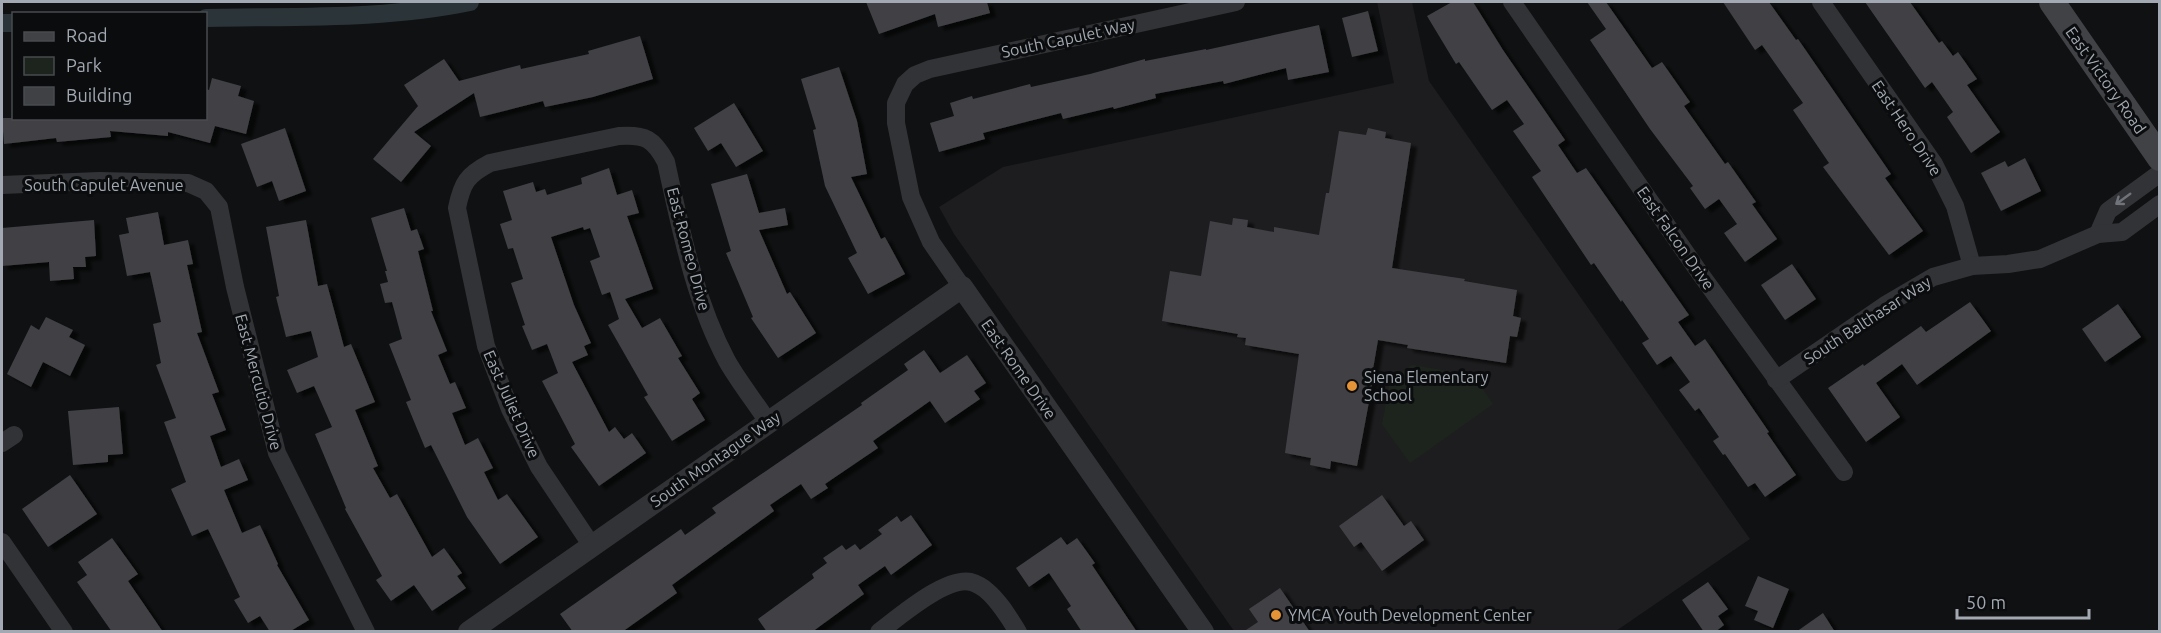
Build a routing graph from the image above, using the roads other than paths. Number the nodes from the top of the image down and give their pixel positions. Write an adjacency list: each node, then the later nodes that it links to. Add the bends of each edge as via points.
1 (1236, 2): 5 (street, South Capulet Way, via 930,69)
2 (1512, 2): 15 (street, East Falcon Drive)
3 (1821, 2): 13 (street, East Hero Drive, via 1934,164 1955,206)
4 (2052, 2): 6 (main road, East Victory Road)
5 (905, 84): 14 (street, East Rome Drive, via 896,103 896,123 911,197 931,242)
6 (2160, 158)
7 (2160, 173): 12 (street, one-way to 12, via 2108,211)
8 (467, 178): 16 (street, East Romeo Drive, via 490,163 619,136 648,139 666,162 702,307 728,362); 19 (street, East Juliet Drive, via 457,208 486,346 510,409 539,467)
9 (2, 185): 10 (street, South Capulet Avenue, via 188,183)
10 (206, 192): 21 (street, East Mercutio Drive, via 219,207 277,453)
11 (2160, 204): 12 (street, South Balthasar Way, via 2122,232)
12 (2098, 234): 13 (street, South Balthasar Way, via 2040,259)
13 (1972, 266): 15 (street, South Balthasar Way, via 1932,277)
14 (962, 287): 16 (street, South Montague Way); 25 (street, East Rome Drive)
15 (1776, 380): 17 (street, East Falcon Drive)
16 (768, 422): 19 (street, South Montague Way)
17 (1844, 472)
18 (2, 542): 20 (street)
19 (592, 546): 22 (street, South Montague Way)
20 (64, 632)
21 (366, 632)
22 (469, 632)
23 (879, 632): 24 (street, via 940,589 971,582 999,603)
24 (1018, 632)
25 (1203, 632)

